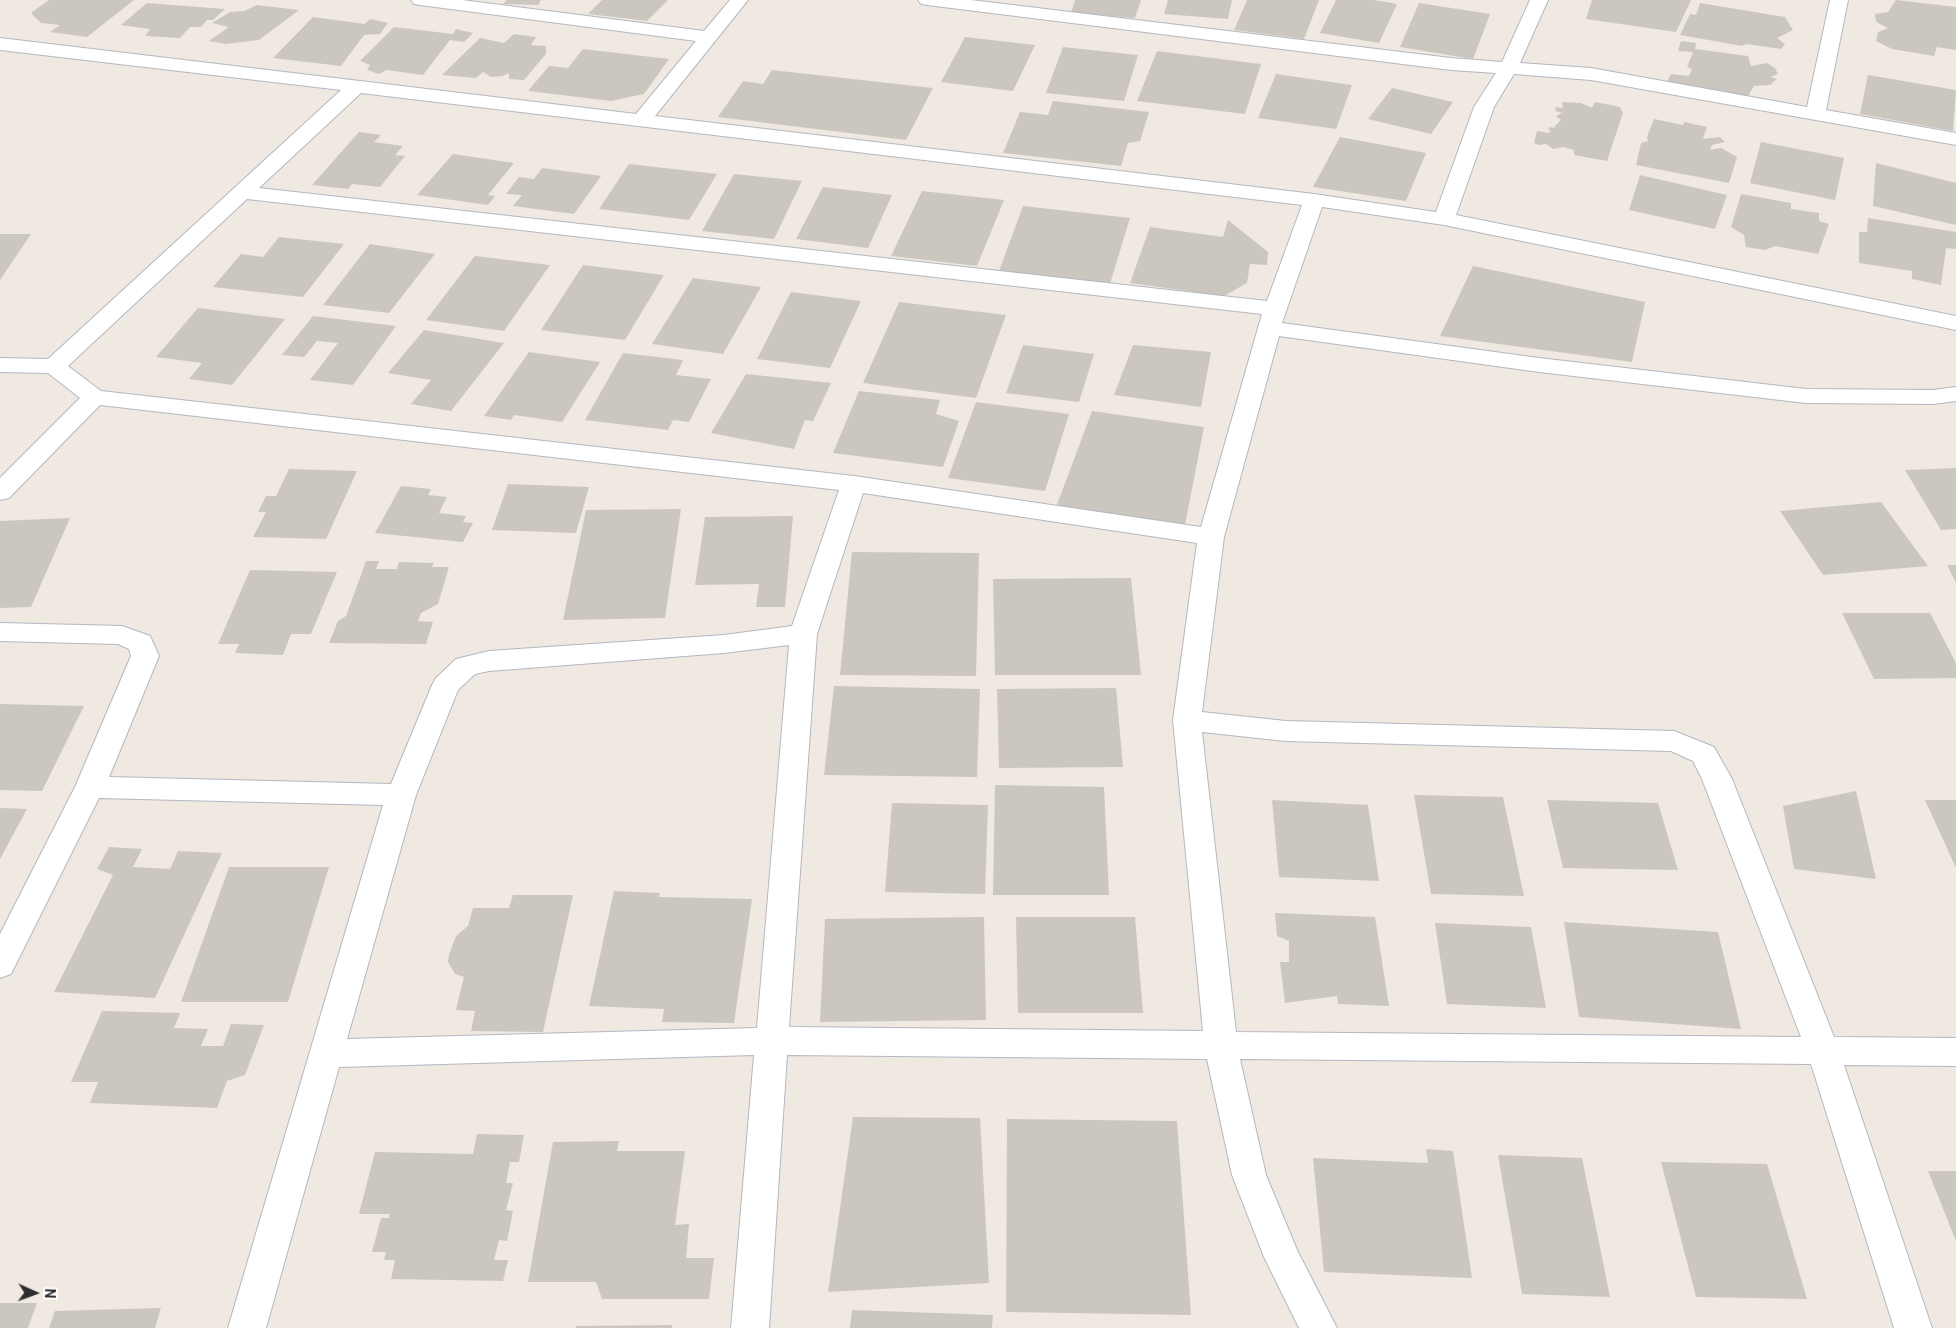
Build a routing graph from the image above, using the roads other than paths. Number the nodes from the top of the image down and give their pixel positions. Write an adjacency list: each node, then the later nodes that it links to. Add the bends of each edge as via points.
1 (420, 0): 6 (street)
2 (739, 0): 8 (street)
3 (927, 0): 7 (street)
4 (1539, 0): 10 (street)
5 (1839, 0): 12 (street)
6 (441, 1): 8 (street)
7 (1034, 7): 10 (street, via 1344,52)
8 (710, 37): 13 (street)
9 (0, 44): 11 (street)
10 (1508, 68): 12 (street, via 1591,74); 17 (street, via 1484,108)
11 (357, 86): 13 (street); 15 (street)
12 (1815, 115): 14 (street)
13 (642, 120): 16 (street)
14 (1956, 139)
15 (243, 192): 18 (street); 21 (street)
16 (1314, 200): 17 (street); 18 (street)
17 (1444, 219): 19 (street)
18 (1273, 318): 22 (street, via 1539,365 1806,396 1933,397); 26 (street)
19 (1956, 323)
20 (0, 365): 21 (street)
21 (54, 366): 23 (street)
22 (1956, 394)
23 (94, 397): 24 (street); 25 (street)
24 (854, 484): 26 (street); 28 (street)
25 (0, 492)
26 (1211, 537): 29 (street)
27 (0, 632): 30 (street, via 122,635 140,643 145,656)
28 (803, 634): 31 (street, via 724,644 489,661 466,666 446,685); 33 (street)
29 (1187, 720): 34 (street); 35 (street, via 1286,731 1674,741 1704,754)
30 (90, 786): 31 (street); 32 (street)
31 (400, 795): 37 (street)
32 (0, 965)
33 (771, 1041): 34 (street); 37 (street); 39 (street)
34 (1221, 1046): 35 (street); 40 (street, via 1249,1175 1282,1257)
35 (1823, 1051): 36 (street); 41 (street)
36 (1956, 1052)
37 (327, 1053): 38 (street)
38 (247, 1328)
39 (750, 1328)
40 (1318, 1328)
41 (1913, 1328)

